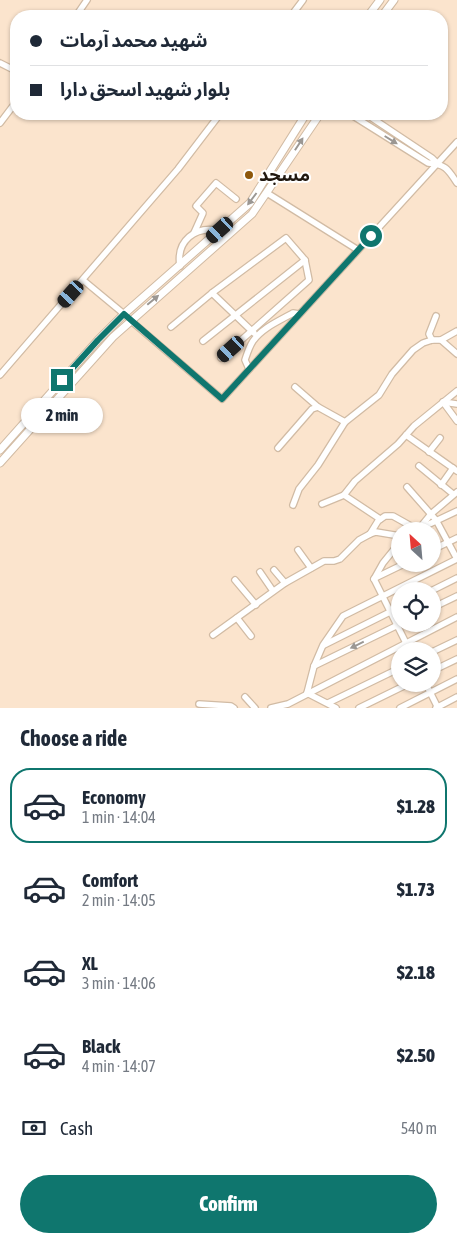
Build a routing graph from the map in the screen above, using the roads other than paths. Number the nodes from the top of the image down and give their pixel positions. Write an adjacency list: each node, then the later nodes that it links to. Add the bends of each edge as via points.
1 (10, 110): 7 (street)
2 (215, 120): 20 (street)
3 (302, 120): 13 (main road, one-way to 13, via 250,203)
4 (316, 120): 11 (main road, one-way to 4)
5 (360, 120): 9 (street, one-way to 9, via 428,163)
6 (375, 120): 9 (street)
7 (0, 123)
8 (457, 142): 9 (street)
9 (437, 163): 10 (street, via 448,168); 16 (street)
10 (457, 182)
11 (267, 193): 16 (street); 17 (main road, via 252,214)
12 (236, 199): 14 (street, via 216,183 196,206 203,213)
13 (220, 230): 14 (street); 15 (main road)
14 (194, 232): 19 (street, via 181,247)
15 (204, 244): 17 (main road); 19 (main road)
16 (358, 250): 23 (street)
17 (211, 251): 26 (main road, one-way to 17)
18 (305, 260): 21 (street, via 286,238); 24 (street); 28 (street, via 309,280)
19 (180, 266): 22 (main road)
20 (83, 280): 22 (street); 37 (street)
21 (212, 293): 24 (street); 27 (street)
22 (124, 314): 26 (main road); 48 (main road)
23 (300, 314): 30 (street, via 293,313); 36 (street)
24 (235, 315): 28 (street); 33 (street)
25 (436, 316): 31 (street, via 429,334)
26 (130, 320): 36 (street, via 222,399); 50 (main road)
27 (171, 327)
28 (252, 331): 30 (street); 35 (street)
29 (457, 331): 32 (street)
30 (258, 336): 36 (street, via 244,360)
31 (432, 340): 32 (street); 44 (street, via 413,350 379,395)
32 (441, 340): 34 (street)
33 (203, 341)
34 (457, 354)
35 (221, 358)
36 (248, 370)
37 (0, 375)
38 (295, 387): 42 (street)
39 (457, 391): 40 (street)
40 (444, 402): 41 (street); 43 (street); 45 (street)
41 (457, 404)
42 (318, 407): 44 (street); 47 (street, via 312,409)
43 (457, 421)
44 (344, 422): 58 (street, via 299,489)
45 (406, 435): 49 (street); 56 (street)
46 (440, 438): 49 (street)
47 (278, 448)
48 (0, 450)
49 (429, 452): 52 (street)
50 (0, 463)
51 (419, 466): 53 (street)
52 (455, 470): 53 (street)
53 (441, 484): 55 (street)
54 (407, 487): 60 (street)
55 (455, 493): 60 (street)
56 (344, 495): 57 (street); 61 (street)
57 (322, 504)
58 (293, 505)
59 (457, 511): 62 (street)
60 (431, 514): 62 (street); 64 (street)
61 (380, 519): 63 (street, via 393,516); 66 (street)
62 (436, 520): 65 (street); 69 (street)
63 (403, 522)
64 (424, 522)
65 (433, 522)
66 (370, 534): 67 (street); 74 (street, via 340,559 324,561)
67 (391, 534)
68 (457, 538): 69 (street)
69 (447, 542): 70 (street); 73 (street)
70 (441, 545)
71 (298, 550): 74 (street)
72 (391, 554): 79 (street)
73 (457, 559): 84 (street)
74 (311, 568): 81 (street)
75 (274, 570): 81 (street)
76 (391, 570): 79 (street)
77 (260, 572): 83 (street)
78 (457, 578): 82 (street)
79 (374, 579): 84 (street)
80 (235, 580): 87 (street)
81 (285, 583): 83 (street)
82 (441, 586)
83 (273, 591): 87 (street)
84 (383, 596): 88 (street); 96 (street, via 343,616)
85 (457, 596): 86 (street)
86 (441, 604)
87 (256, 605): 90 (street)
88 (390, 612): 96 (street)
89 (457, 617): 95 (street)
90 (237, 618): 92 (street); 93 (street)
91 (391, 628): 100 (street, one-way to 100)
92 (213, 635)
93 (251, 636)
94 (457, 640): 97 (street)
95 (408, 642)
96 (323, 645): 100 (street)
97 (441, 648)
98 (391, 651): 105 (street)
99 (457, 659): 101 (street)
100 (314, 666): 105 (street)
101 (441, 667)
102 (391, 672): 109 (street)
103 (457, 680): 106 (street)
104 (392, 692): 115 (street)
105 (308, 693): 109 (street); 113 (street, via 288,704)
106 (430, 693): 116 (street); 117 (street)
107 (245, 697): 112 (street)
108 (457, 698): 117 (street)
109 (328, 703): 114 (street)
110 (199, 704): 111 (street)
111 (234, 708)
112 (255, 708)
113 (271, 708)
114 (336, 708)
115 (359, 708)
116 (401, 708)
117 (437, 708)

